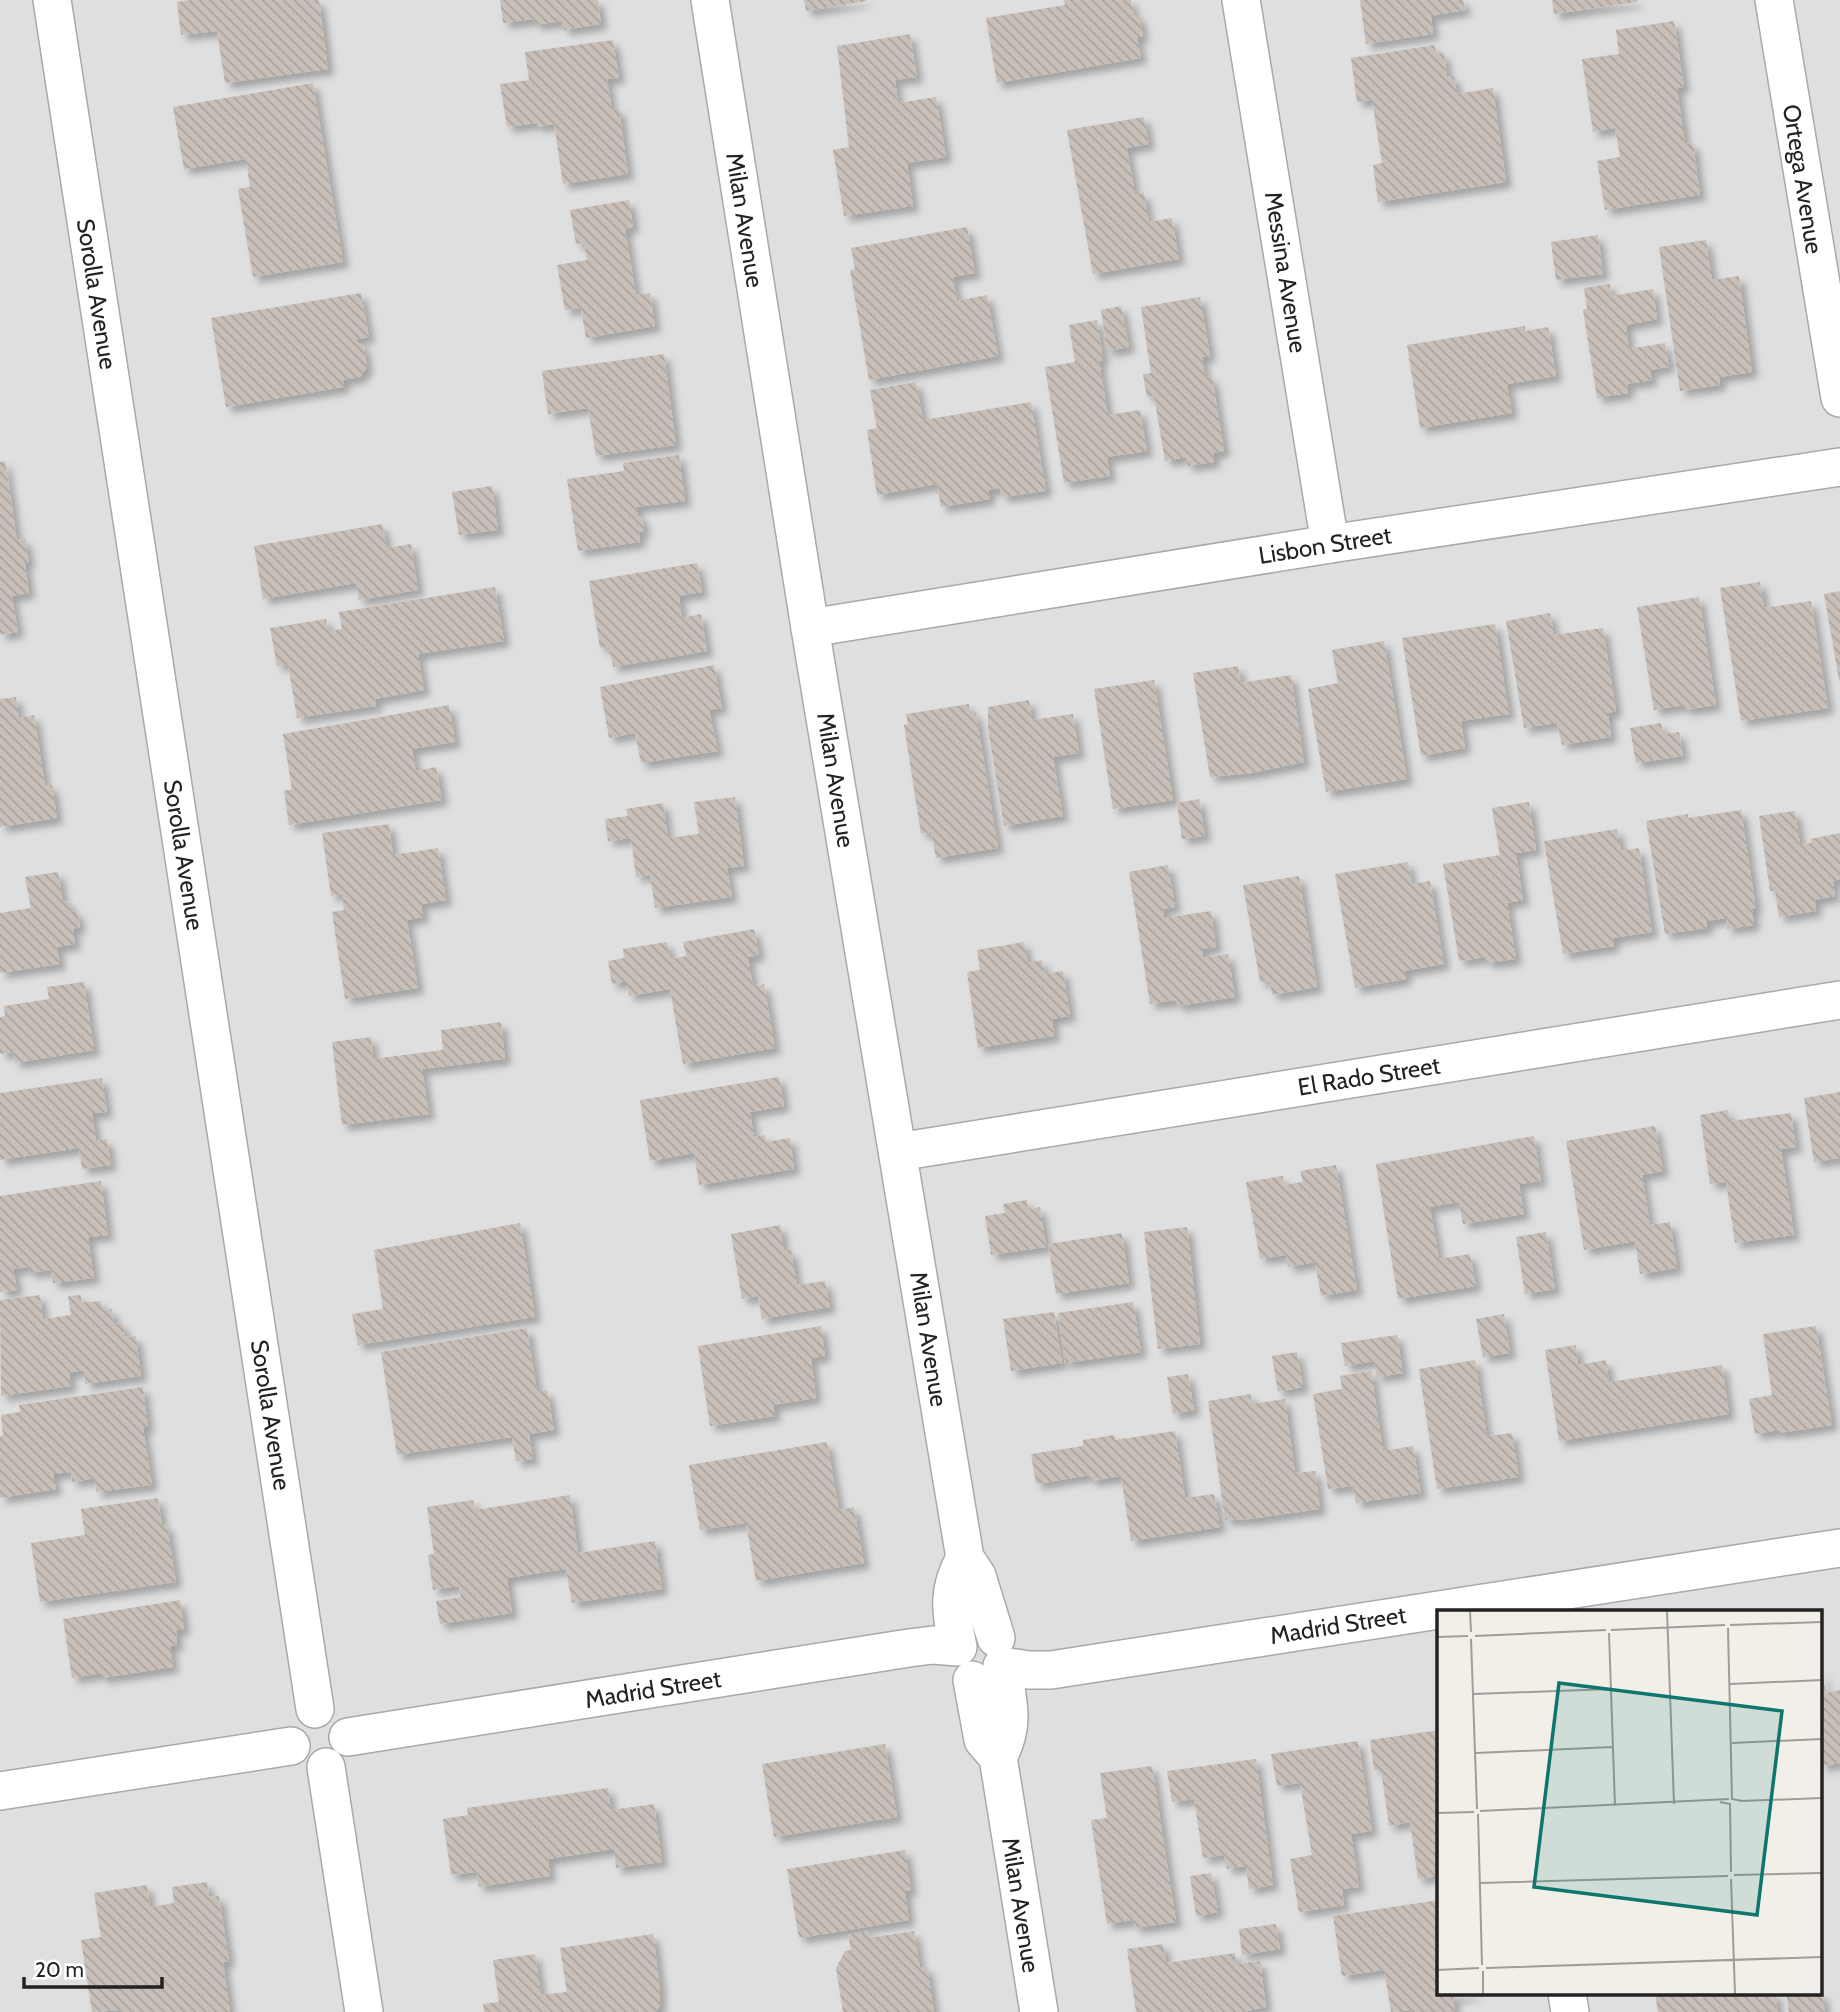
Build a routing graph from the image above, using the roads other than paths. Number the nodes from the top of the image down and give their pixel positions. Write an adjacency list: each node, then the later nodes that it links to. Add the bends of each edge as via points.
1 (52, 0): 16 (street, Sorolla Avenue)
2 (710, 0): 8 (street, Milan Avenue)
3 (1241, 0): 7 (street, Messina Avenue)
4 (1774, 0): 5 (street, Ortega Avenue)
5 (1840, 398)
6 (1840, 467): 7 (street, Lisbon Street)
7 (1330, 544): 8 (street, Lisbon Street)
8 (810, 628): 10 (street, Milan Avenue)
9 (1840, 1000): 10 (street, El Rado Street)
10 (898, 1152): 15 (street, Milan Avenue, via 965,1558 953,1586 951,1611)
11 (1840, 1548): 12 (street, Madrid Street)
12 (1504, 1605): 13 (street, Madrid Street)
13 (1469, 1610)
14 (1437, 1615): 15 (street, Madrid Street, via 1051,1670 1029,1670)
15 (982, 1658): 17 (street, Madrid Street, via 933,1645); 23 (street, Milan Avenue, via 983,1740 998,1757)
16 (316, 1709): 17 (street, via 337,1714); 18 (street, via 293,1724)
17 (348, 1737): 19 (street, via 341,1758)
18 (292, 1746): 19 (street, via 307,1765); 20 (street)
19 (326, 1767): 22 (street)
20 (0, 1791)
21 (1567, 1994): 24 (street)
22 (363, 2012)
23 (1039, 2012)
24 (1570, 2012)

